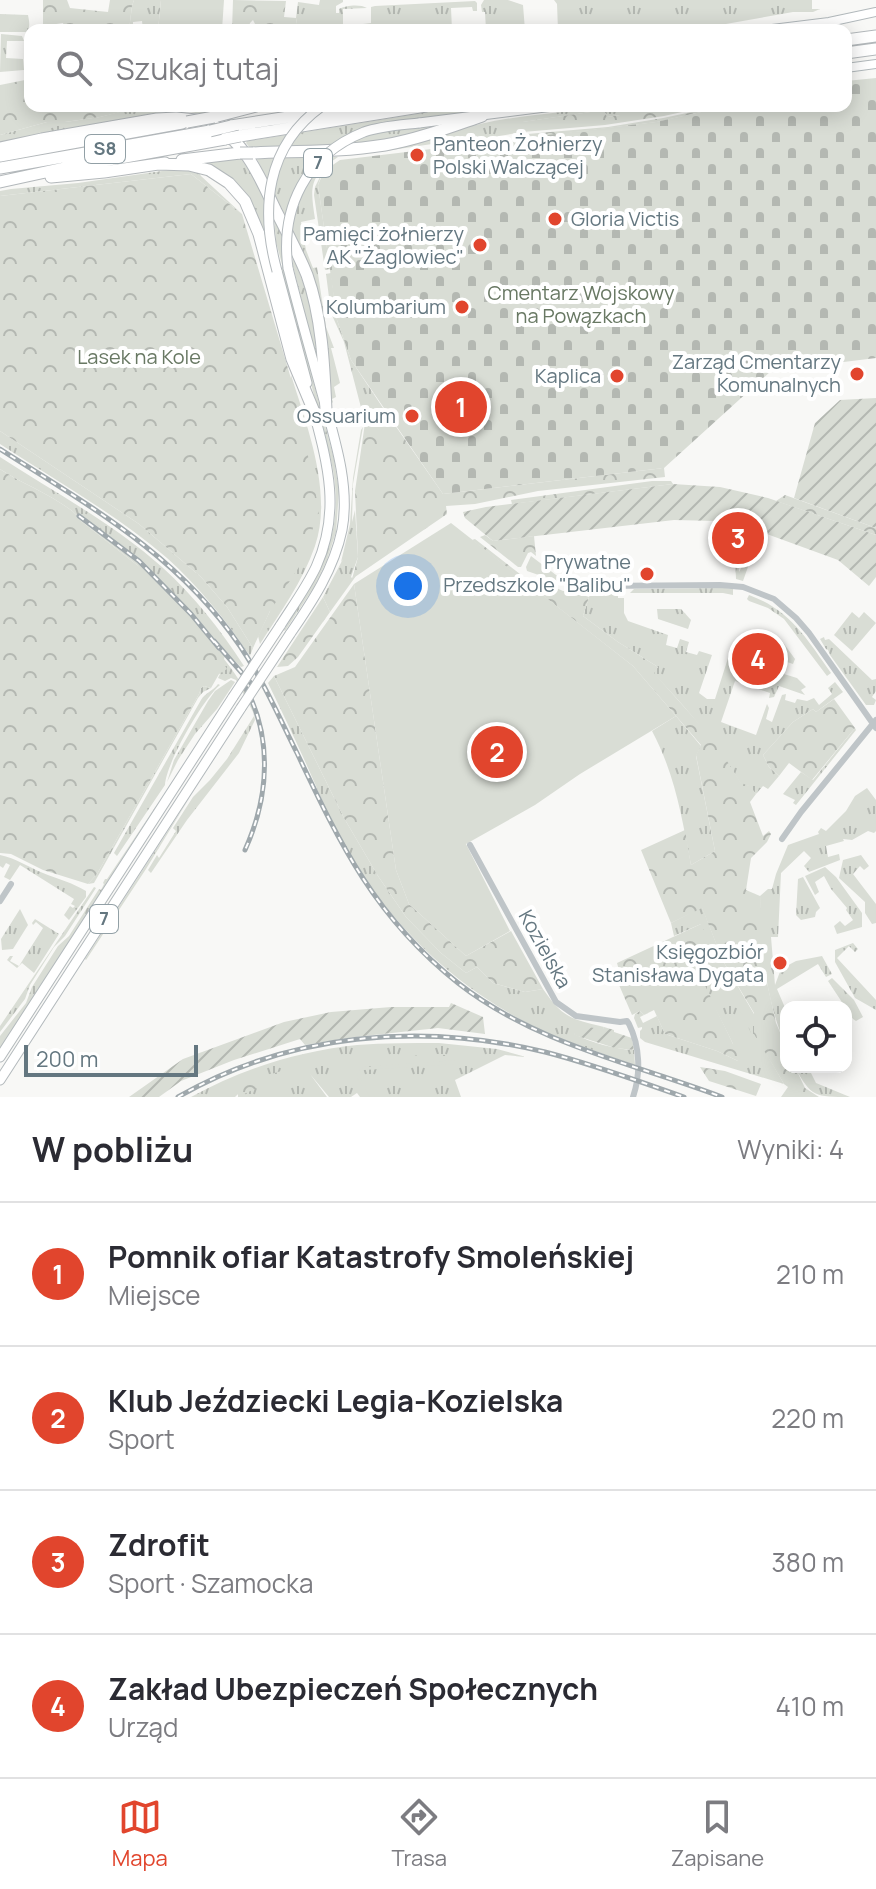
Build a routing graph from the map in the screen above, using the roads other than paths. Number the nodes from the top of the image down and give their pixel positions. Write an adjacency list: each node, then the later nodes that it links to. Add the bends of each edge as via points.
1 (876, 12): 2 (main road)
2 (813, 24)
3 (876, 36): 4 (highway)
4 (852, 39)
5 (876, 49): 6 (highway)
6 (852, 52)
7 (876, 64): 8 (main road)
8 (852, 67)
9 (233, 112): 16 (highway, bridge)
10 (313, 112): 21 (main road, 7, bridge, via 275,170 268,225)
11 (321, 112): 18 (highway, S8, bridge)
12 (389, 112): 19 (highway, S8, bridge)
13 (510, 112): 14 (main road, 7)
14 (482, 116): 17 (highway, bridge, via 387,145 215,155); 21 (main road, 7, bridge, via 365,132 327,153 299,188 286,239 288,268)
15 (0, 148): 21 (highway, via 176,118 207,123 229,135 252,162 310,284 318,320)
16 (0, 156)
17 (159, 164): 19 (highway); 21 (highway, via 209,170 245,201 259,234 292,359)
18 (0, 168)
19 (19, 179): 20 (highway, S8)
20 (0, 182)
21 (320, 412): 28 (main road, 7, bridge, via 331,506 315,568); 29 (main road, 7, bridge, via 343,481 342,529 329,569)
22 (595, 586): 23 (street, via 720,585 774,599 809,633)
23 (875, 724): 24 (street)
24 (782, 839)
25 (470, 845): 30 (street, Kozielska, via 556,1002 576,1016 627,1021 637,1046)
26 (11, 884): 27 (street)
27 (0, 901)
28 (0, 1057)
29 (0, 1080)
30 (633, 1097)

